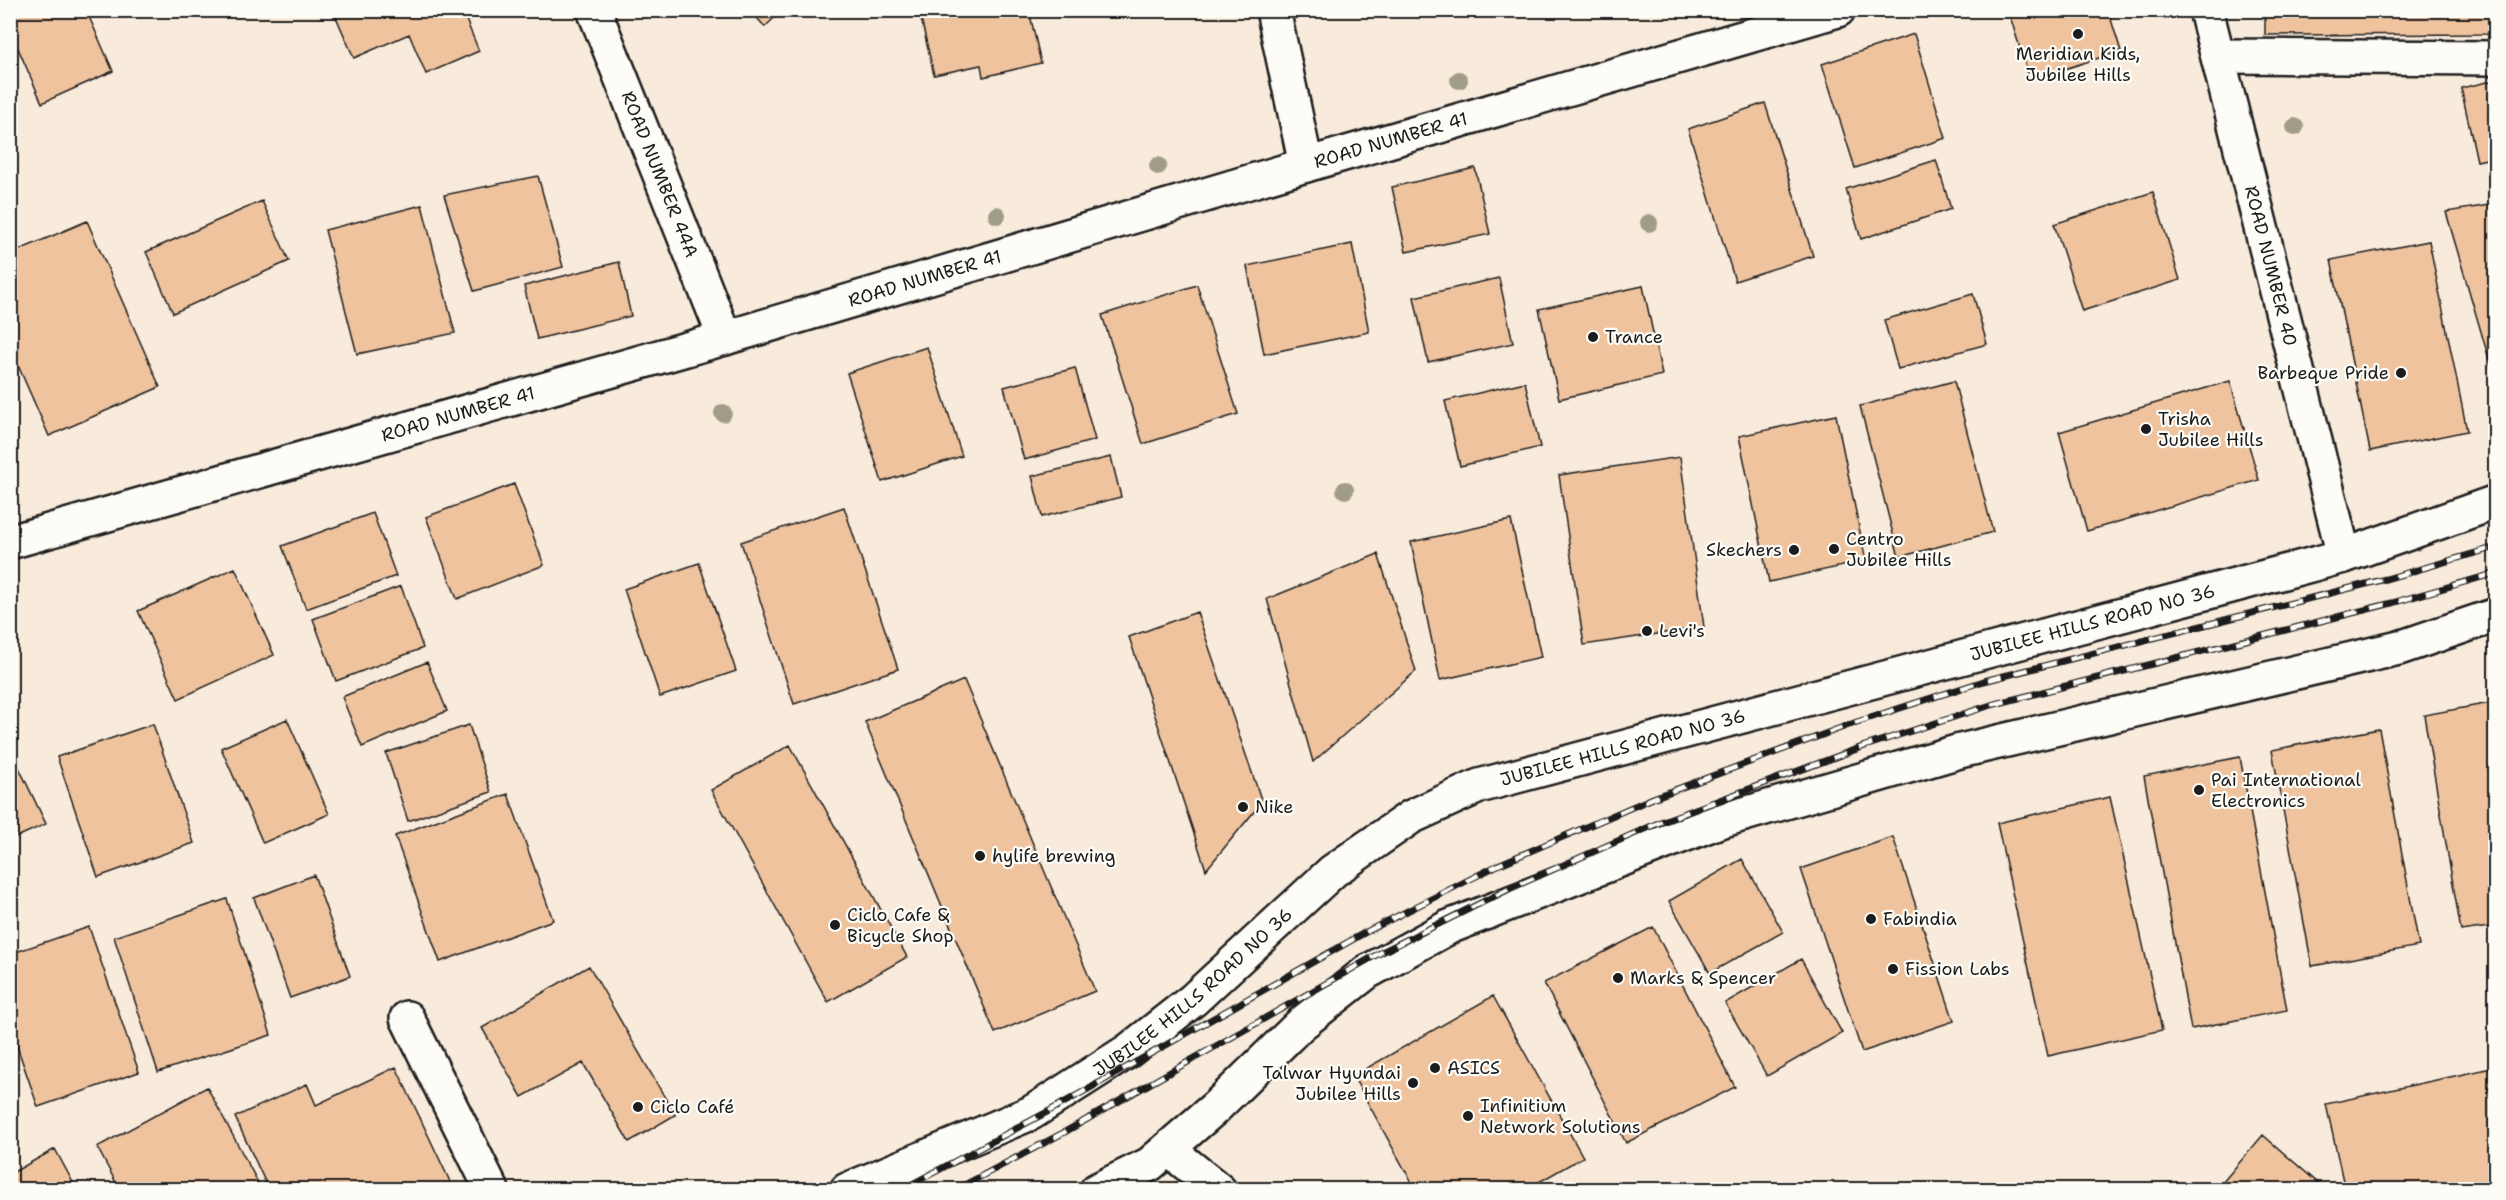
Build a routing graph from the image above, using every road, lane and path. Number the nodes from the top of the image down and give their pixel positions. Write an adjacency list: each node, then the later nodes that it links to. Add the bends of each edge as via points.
1 (594, 10): 8 (main road, ROAD NUMBER 44A)
2 (1273, 10): 7 (main road)
3 (1838, 10): 7 (main road, ROAD NUMBER 41)
4 (2206, 10): 5 (main road, ROAD NUMBER 40)
5 (2217, 56): 6 (main road); 11 (main road, ROAD NUMBER 40)
6 (2496, 58)
7 (1306, 165): 8 (main road, ROAD NUMBER 41)
8 (725, 338): 10 (main road, ROAD NUMBER 41)
9 (2496, 502): 11 (main road, JUBILEE HILLS ROAD NO 36)
10 (10, 542)
11 (2344, 555): 16 (main road, JUBILEE HILLS ROAD NO 36, via 1479,786 1411,817 1333,871 1193,1000 1128,1051 1080,1082 1031,1113)
12 (2496, 615): 14 (main road, via 2399,648 1960,751 1728,819 1449,927 1367,972 1301,1024)
13 (407, 1018): 15 (main road)
14 (1168, 1149): 17 (main road, via 1150,1164); 18 (main road)
15 (492, 1190)
16 (847, 1190)
17 (1097, 1190)
18 (1219, 1190)

